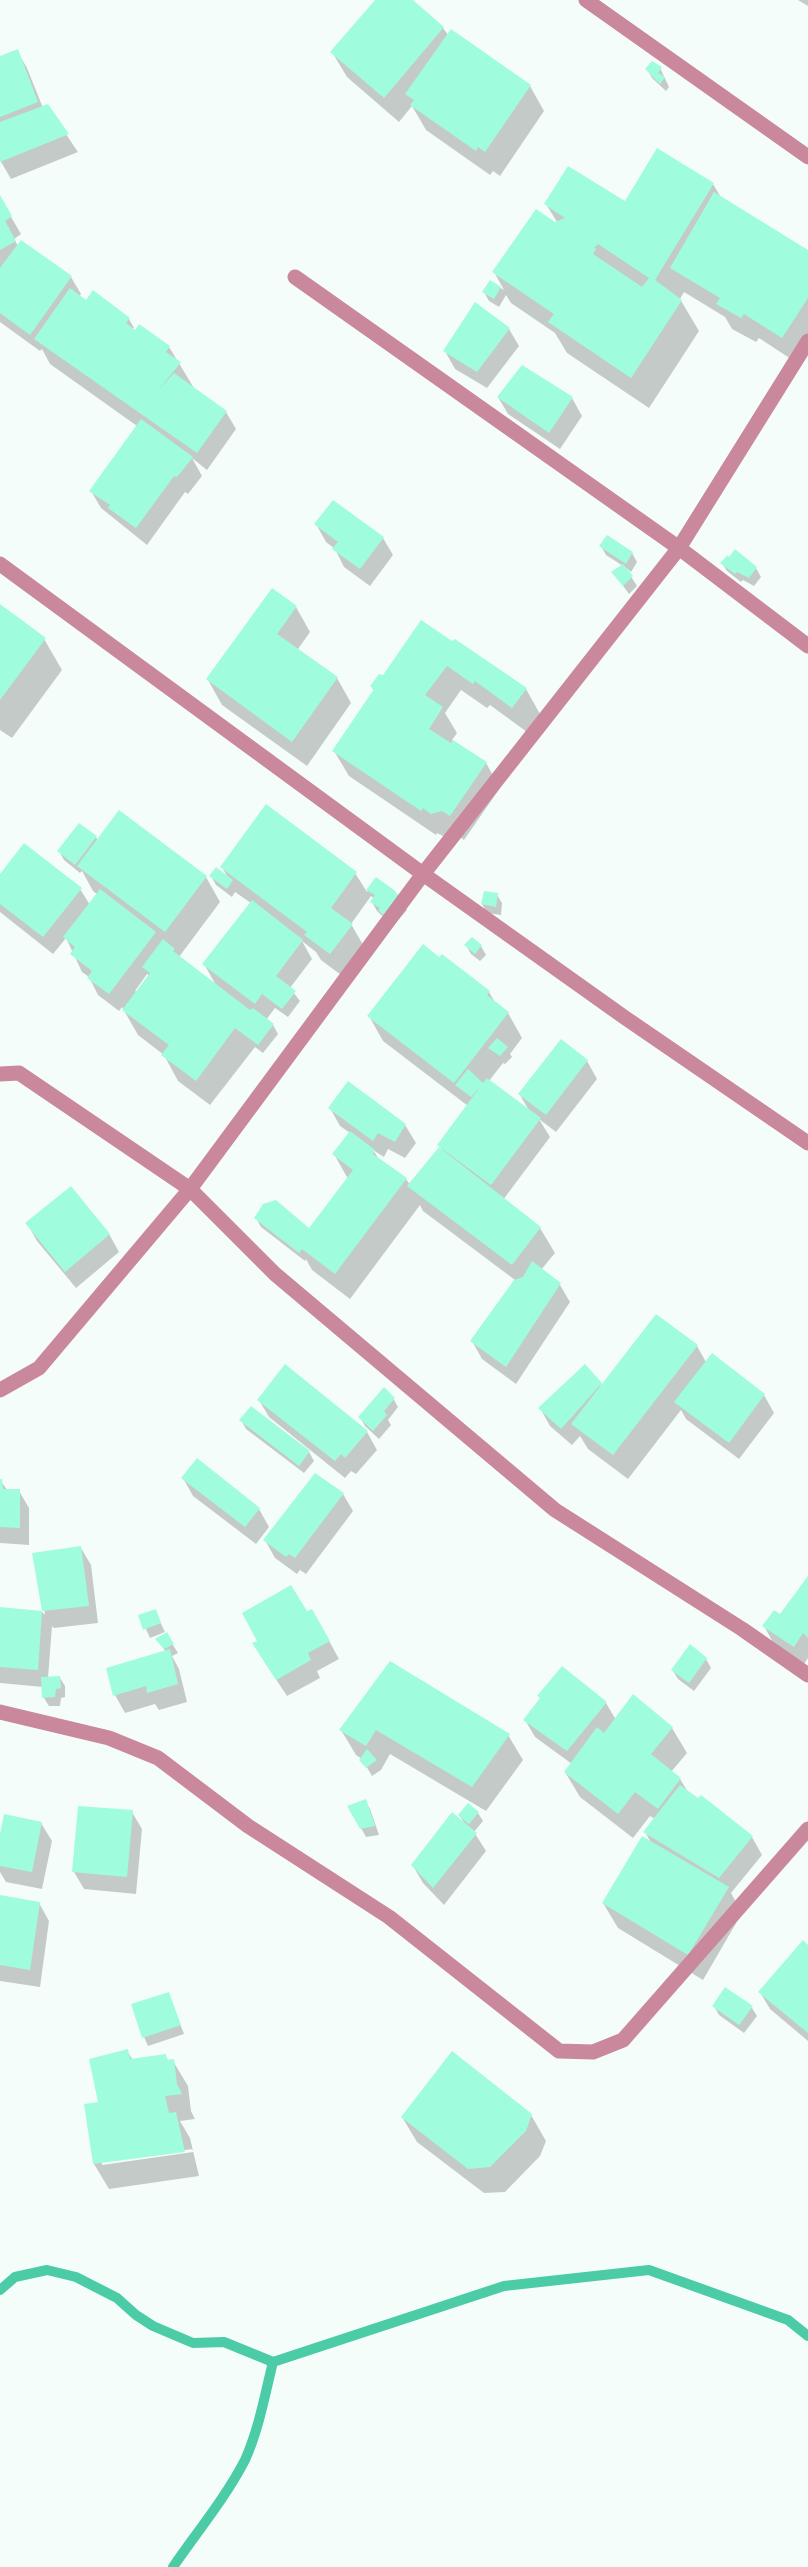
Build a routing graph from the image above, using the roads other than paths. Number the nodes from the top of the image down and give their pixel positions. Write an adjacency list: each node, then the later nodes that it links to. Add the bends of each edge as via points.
1 (586, 0): 2 (street)
2 (808, 157)
3 (295, 277): 5 (street)
4 (808, 341): 5 (street)
5 (679, 548): 7 (street); 8 (street)
6 (0, 564): 8 (street)
7 (808, 646)
8 (423, 874): 10 (street); 11 (street)
9 (0, 1074): 11 (street, via 19,1073)
10 (808, 1143)
11 (190, 1189): 12 (street, via 39,1368); 13 (street, via 275,1274 555,1510)
12 (0, 1390)
13 (808, 1675)
14 (0, 1712): 15 (street, via 109,1738 158,1758 248,1826 389,1917 560,2051 593,2052 623,2040)
15 (808, 1828)

